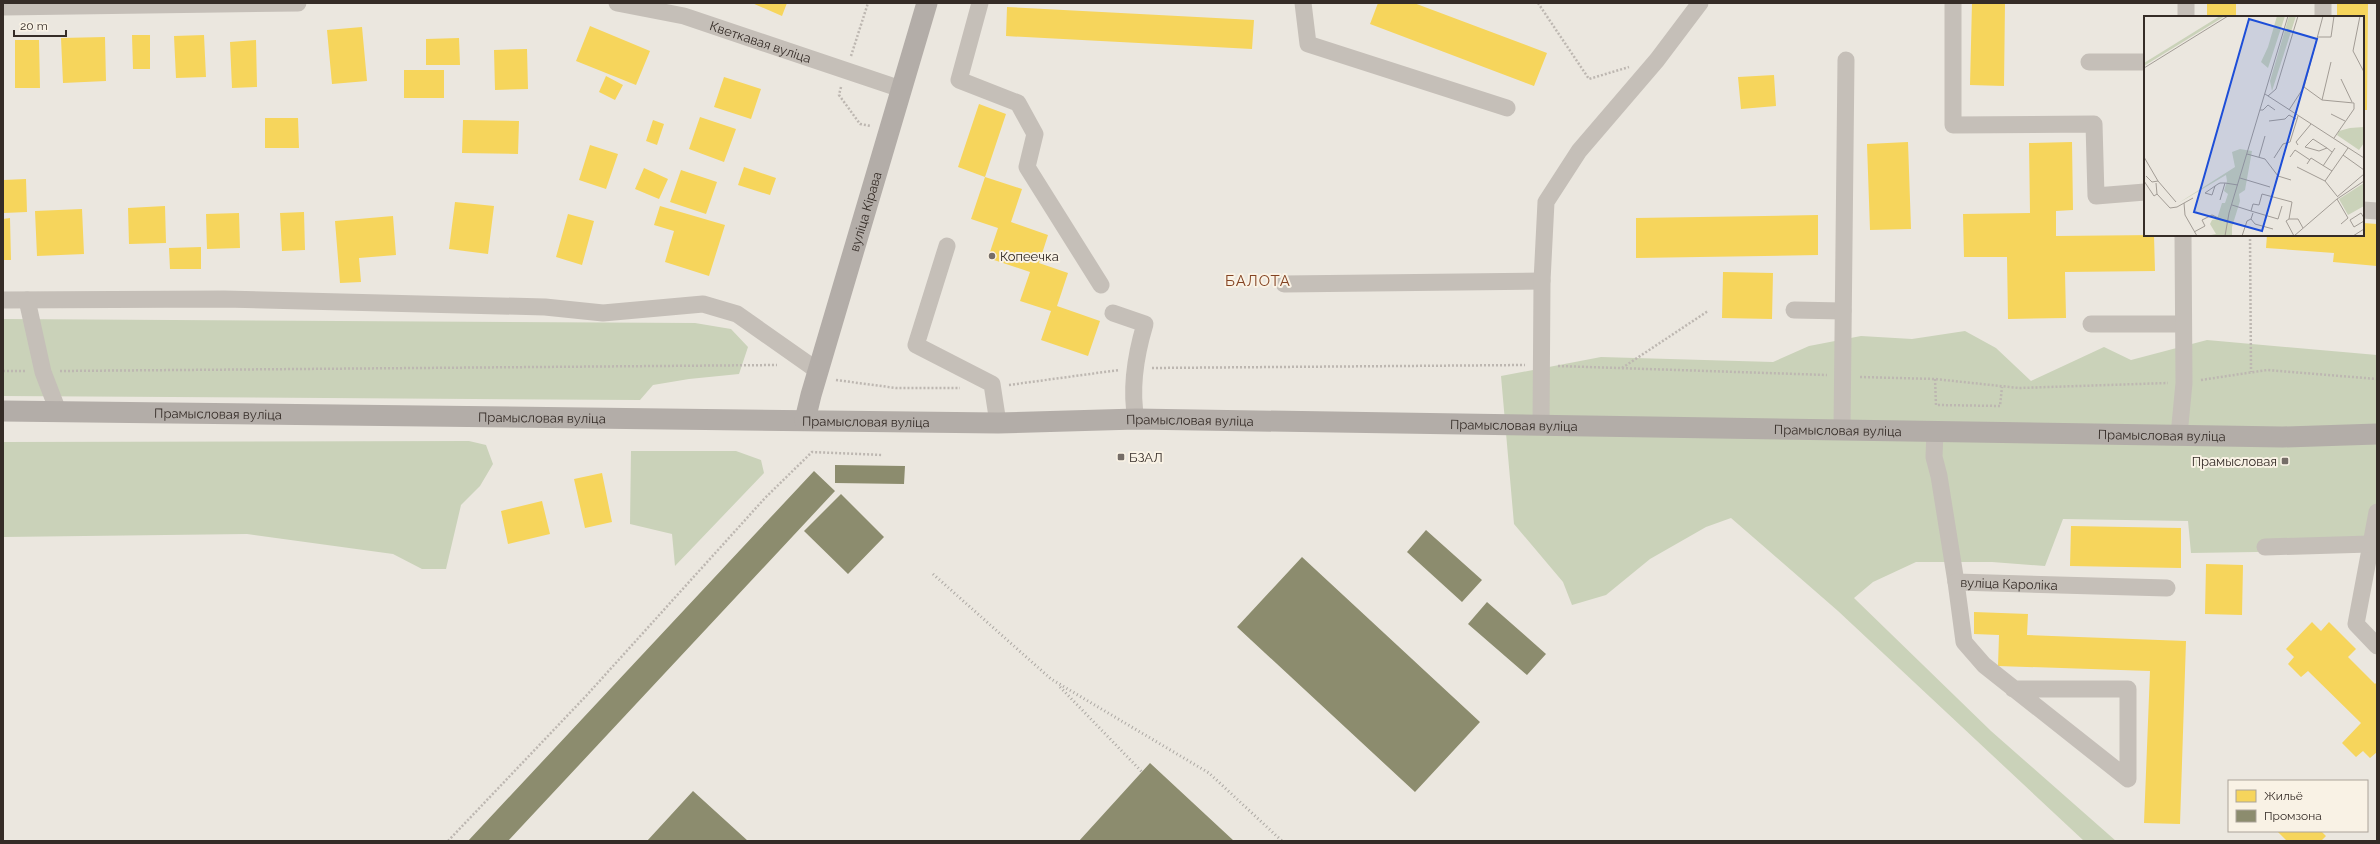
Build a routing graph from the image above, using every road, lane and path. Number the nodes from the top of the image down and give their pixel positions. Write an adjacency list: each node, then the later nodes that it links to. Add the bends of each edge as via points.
1 (298, 3): 12 (street)
2 (617, 3): 19 (street, Кветкавая вуліца, via 684,16)
3 (868, 3): 19 (path)
4 (928, 3): 20 (main road, вуліца Кірава)
5 (980, 3): 31 (street, via 959,80 1018,103 1035,134 1028,167)
6 (1303, 3): 21 (street, via 1308,44)
7 (1538, 3): 15 (path, via 1589,80)
8 (1700, 3): 15 (street)
9 (1952, 3): 23 (street, via 1953,125 2094,124 2096,196)
10 (2186, 3): 13 (street)
11 (2323, 3): 14 (street)
12 (3, 8)
13 (2186, 16)
14 (2323, 16)
15 (1657, 60): 29 (street, via 1579,151 1546,202)
16 (1846, 60): 36 (street)
17 (2089, 62): 18 (street)
18 (2144, 62)
19 (846, 70): 20 (street, Кветкавая вуліца); 22 (path, via 839,94)
20 (901, 89): 47 (main road, вуліца Кірава)
21 (1507, 108)
22 (860, 124)
23 (2144, 192)
24 (2364, 210): 25 (street)
25 (2377, 211)
26 (2183, 236): 39 (street)
27 (2250, 236): 46 (path)
28 (947, 246): 54 (street, via 916,345 992,384)
29 (1542, 281): 30 (street); 40 (street)
30 (1284, 284)
31 (1101, 285)
32 (3, 300): 33 (street)
33 (27, 300): 45 (street); 47 (street, via 224,299 545,307 603,313 703,304 737,314)
34 (1794, 310): 36 (street)
35 (1708, 311): 43 (path)
36 (1843, 311): 48 (street)
37 (1113, 313): 42 (street, via 1145,324 1137,352)
38 (2091, 324): 39 (street)
39 (2183, 324): 51 (street)
40 (1543, 365): 42 (path); 43 (path); 60 (street)
41 (782, 366): 45 (path, via 775,364)
42 (1136, 368): 54 (path); 57 (street, via 1132,402)
43 (1622, 368): 48 (path)
44 (3, 371): 45 (path)
45 (43, 372): 56 (street)
46 (2251, 372): 50 (path, via 2267,370); 51 (path)
47 (817, 374): 53 (path, via 896,388); 58 (main road, вуліца Кірава)
48 (1843, 376): 49 (path); 61 (street)
49 (1935, 379): 52 (path); 52 (path, via 1936,405 2000,406)
50 (2377, 379)
51 (2184, 383): 52 (path); 64 (street)
52 (2002, 387)
53 (963, 388)
54 (993, 388): 59 (street)
55 (3, 411): 56 (main road, Прамысловая вуліца)
56 (58, 412): 58 (main road, Прамысловая вуліца)
57 (1136, 419): 59 (main road, Прамысловая вуліца); 60 (main road, Прамысловая вуліца)
58 (805, 420): 59 (main road, Прамысловая вуліца)
59 (998, 423)
60 (1541, 425): 61 (main road, Прамысловая вуліца)
61 (1842, 429): 62 (main road, Прамысловая вуліца)
62 (1935, 430): 64 (main road, Прамысловая вуліца); 69 (street, вуліца Кароліка, via 1934,456)
63 (2377, 434): 64 (main road, Прамысловая вуліца, via 2283,437)
64 (2179, 435)
65 (882, 455): 73 (path, via 812,452 765,498 586,696)
66 (2377, 512): 67 (street)
67 (2370, 544): 68 (street); 71 (street, via 2356,624)
68 (2265, 547)
69 (1956, 582): 70 (street, вуліца Кароліка); 72 (street, via 1964,642 1984,665)
70 (2167, 588)
71 (2377, 646)
72 (2013, 689): 72 (street, via 2019,694 2128,779 2128,689)
73 (448, 841)

